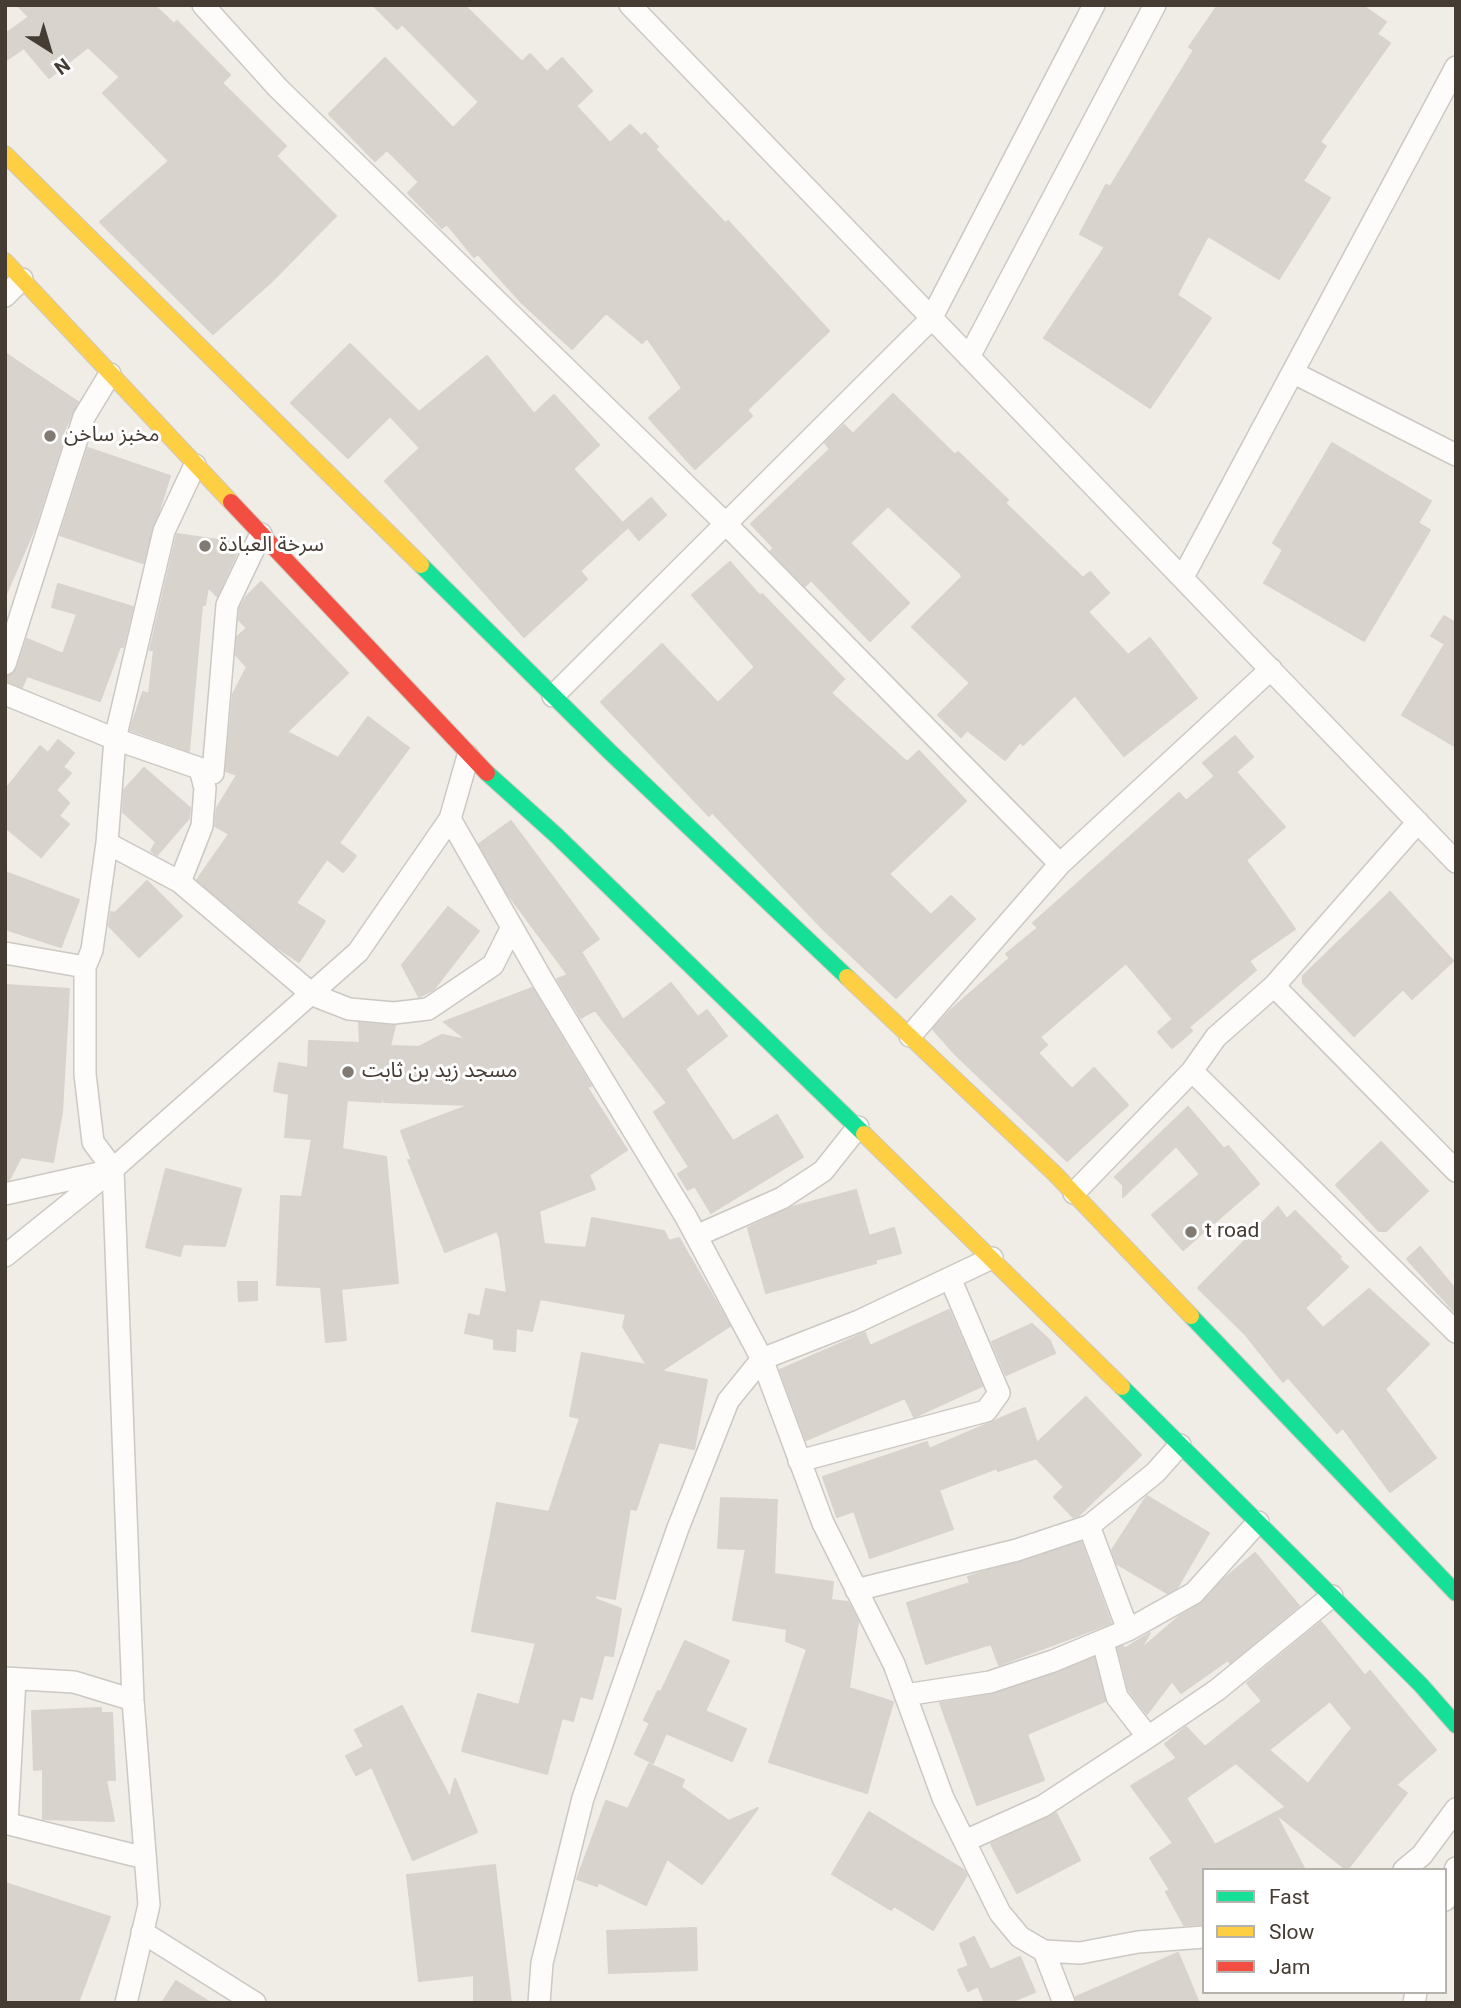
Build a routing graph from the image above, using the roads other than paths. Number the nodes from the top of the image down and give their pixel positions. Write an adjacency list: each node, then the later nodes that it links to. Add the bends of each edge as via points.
1 (203, 5): 16 (street, via 278,88)
2 (630, 5): 10 (street)
3 (1094, 5): 10 (street)
4 (1155, 5): 11 (street)
5 (1456, 68): 12 (street)
6 (5, 154): 22 (street)
7 (5, 261): 8 (street)
8 (22, 279): 9 (street); 13 (street)
9 (5, 296)
10 (931, 319): 11 (street); 16 (street)
11 (969, 357): 18 (street)
12 (1294, 373): 14 (street); 18 (street)
13 (110, 374): 15 (street); 19 (street, via 84,417)
14 (1456, 455)
15 (195, 465): 17 (street); 23 (street, via 164,531)
16 (726, 523): 22 (street); 30 (street)
17 (261, 534): 24 (street); 25 (street, via 227,605)
18 (1183, 577): 20 (street)
19 (5, 664)
20 (1271, 669): 27 (street); 30 (street)
21 (5, 694): 23 (street)
22 (553, 696): 37 (street)
23 (115, 739): 25 (street); 28 (street)
24 (468, 756): 26 (street); 39 (street)
25 (212, 773): 31 (street, via 201,773 205,789 202,826)
26 (450, 819): 32 (street); 36 (street, via 359,952)
27 (1418, 822): 29 (street); 35 (street)
28 (107, 843): 31 (street); 34 (street)
29 (1456, 862)
30 (1060, 864): 37 (street)
31 (180, 883): 36 (street)
32 (512, 927): 36 (street, via 493,965 428,1009 394,1013 349,1009); 44 (street)
33 (5, 953): 34 (street)
34 (86, 967): 40 (street, via 85,1074 93,1142)
35 (1274, 986): 38 (street, via 1216,1037); 41 (street)
36 (313, 995): 40 (street)
37 (910, 1036): 43 (street)
38 (1192, 1072): 43 (street); 48 (street)
39 (858, 1127): 44 (street, via 823,1171 782,1198); 46 (street)
40 (113, 1169): 42 (street); 45 (street); 61 (street)
41 (1456, 1171)
42 (5, 1194)
43 (1074, 1194): 54 (street)
44 (696, 1236): 49 (street)
45 (5, 1256)
46 (992, 1258): 47 (street); 50 (street)
47 (950, 1278): 49 (street); 51 (street, via 999,1393 986,1411)
48 (1456, 1332)
49 (762, 1359): 51 (street); 76 (street, via 728,1401 587,1786 542,1964)
50 (1180, 1446): 52 (street); 53 (street, via 1155,1473)
51 (799, 1461): 55 (street)
52 (1258, 1522): 56 (street); 57 (street, via 1194,1593)
53 (1089, 1526): 55 (street, via 1017,1550); 57 (street)
54 (1455, 1588)
55 (856, 1590): 60 (street)
56 (1332, 1596): 62 (street); 63 (street, via 1217,1690)
57 (1128, 1630): 58 (street)
58 (1103, 1642): 60 (street, via 990,1682); 63 (street, via 1117,1697)
59 (10, 1679): 61 (street, via 74,1682); 65 (street)
60 (905, 1695): 66 (street, via 943,1798)
61 (134, 1700): 67 (street)
62 (1456, 1725)
63 (1148, 1737): 66 (street, via 1043,1806)
64 (1456, 1809): 68 (street, via 1422,1855)
65 (6, 1823): 67 (street)
66 (965, 1841): 73 (street, via 1000,1913 1020,1937)
67 (145, 1858): 71 (street, via 149,1905)
68 (1406, 1868)
69 (1456, 1868): 70 (street)
70 (1447, 1894)
71 (142, 1932): 74 (street); 75 (street)
72 (1202, 1937): 73 (street, via 1080,1953)
73 (1044, 1951): 77 (street)
74 (126, 2003)
75 (255, 2003)
76 (539, 2003)
77 (1064, 2003)

